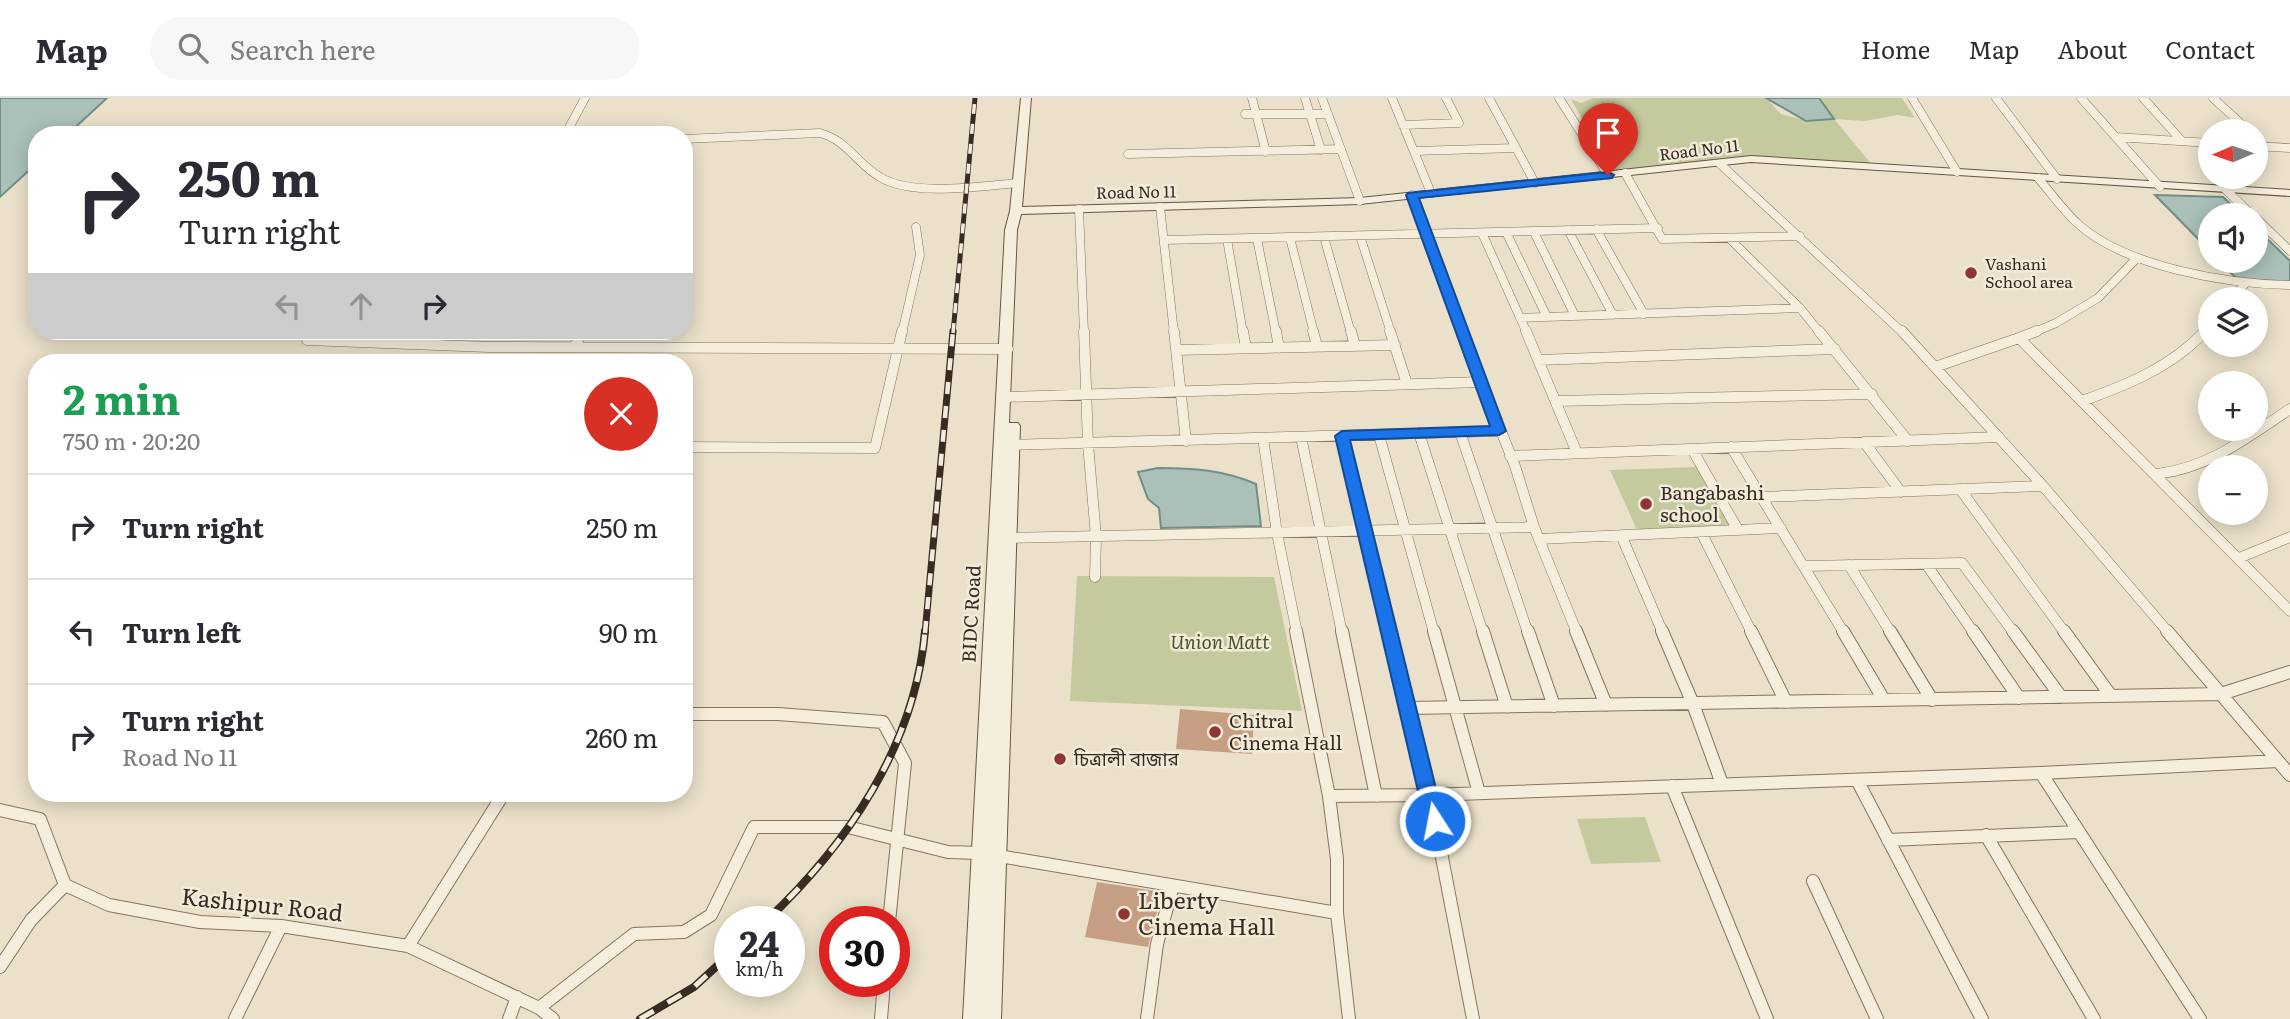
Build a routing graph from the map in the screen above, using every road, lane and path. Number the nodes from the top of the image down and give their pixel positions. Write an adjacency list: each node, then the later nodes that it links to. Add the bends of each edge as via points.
1 (585, 98): 21 (street)
2 (1026, 98): 40 (main road, BIDC Road)
3 (1252, 98): 16 (street)
4 (1305, 98): 17 (street)
5 (1322, 98): 18 (street)
6 (1392, 98): 20 (street)
7 (1446, 98): 20 (street, via 1459,123)
8 (1489, 98): 27 (street)
9 (1559, 98): 37 (street)
10 (1912, 98): 35 (street)
11 (1996, 98): 39 (street)
12 (2081, 98): 22 (street)
13 (2143, 98): 24 (street)
14 (2213, 98): 19 (street)
15 (1245, 114): 16 (street)
16 (1256, 114): 17 (street); 32 (street)
17 (1310, 114): 18 (street); 30 (street)
18 (1328, 114): 29 (street)
19 (2236, 119)
20 (1403, 125): 31 (street)
21 (570, 126)
22 (2116, 137): 24 (street); 42 (street)
23 (693, 139): 40 (street, via 835,135 881,179 905,186)
24 (2182, 141): 25 (street)
25 (2198, 142)
26 (2268, 147): 28 (street)
27 (1516, 148): 31 (street); 41 (street)
28 (2290, 148)
29 (1341, 149): 30 (street); 48 (street)
30 (1321, 150): 32 (street)
31 (1414, 151): 45 (street)
32 (1266, 152): 33 (street)
33 (1128, 154)
34 (1720, 164): 35 (main road, Road No 11, via 1751,159); 36 (main road, Road No 11); 63 (street)
35 (1957, 172): 38 (main road, Road No 11)
36 (1625, 173): 37 (main road, Road No 11); 54 (street)
37 (1608, 175): 41 (main road, Road No 11)
38 (2038, 178): 39 (main road, Road No 11); 71 (street, via 2077,223)
39 (2057, 179): 42 (main road, Road No 11)
40 (1018, 183): 52 (main road, BIDC Road)
41 (1535, 183): 45 (main road, Road No 11)
42 (2160, 187): 43 (main road, Road No 11)
43 (2198, 188)
44 (2225, 189): 46 (main road, Road No 11); 49 (street)
45 (1431, 193): 47 (main road, Road No 11)
46 (2290, 193)
47 (1412, 195): 48 (main road, Road No 11); 61 (street)
48 (1360, 201): 50 (main road, Road No 11)
49 (2240, 203)
50 (1160, 207): 51 (main road, Road No 11); 69 (street)
51 (1079, 209): 52 (main road, Road No 11); 101 (street)
52 (1016, 211): 91 (main road, BIDC Road, via 1011,230); 102 (main road, BIDC Road, via 1020,229)
53 (916, 227): 93 (street, via 920,255)
54 (1658, 228): 55 (street); 66 (street, via 1662,239)
55 (1596, 229): 56 (street); 76 (street)
56 (1568, 230): 59 (street); 77 (street)
57 (2268, 230): 70 (street)
58 (1506, 232): 59 (street); 60 (street); 79 (street)
59 (1534, 232): 78 (street)
60 (1482, 233): 61 (street); 80 (street)
61 (1429, 235): 62 (street); 98 (street)
62 (1360, 236): 64 (street); 85 (street)
63 (1800, 236): 66 (street); 96 (street)
64 (1324, 237): 65 (street); 87 (street)
65 (1290, 238): 68 (street); 86 (street)
66 (1729, 238): 75 (street)
67 (1227, 239): 68 (street); 69 (street); 89 (street)
68 (1257, 239): 90 (street)
69 (1164, 240): 94 (street)
70 (2290, 251)
71 (2137, 258): 72 (street); 81 (street, via 2098,298)
72 (2245, 284): 73 (street); 74 (street)
73 (2290, 285)
74 (2242, 287)
75 (1800, 308): 76 (street); 92 (street)
76 (1644, 314): 77 (street)
77 (1613, 315): 78 (street)
78 (1575, 316): 79 (street)
79 (1547, 317): 80 (street)
80 (1520, 318): 95 (street)
81 (2019, 338): 96 (street); 104 (street)
82 (307, 340): 88 (street)
83 (578, 340): 88 (street)
84 (2198, 340): 104 (street, via 2155,370)
85 (1395, 345): 87 (street); 97 (street)
86 (1317, 346): 87 (street); 90 (street)
87 (1355, 346)
88 (574, 347): 93 (street)
89 (1246, 348): 90 (street); 94 (street)
90 (1279, 348)
91 (1007, 349): 93 (street); 102 (main road, BIDC Road)
92 (1835, 349): 95 (street); 100 (street)
93 (896, 350): 119 (street, via 875,448)
94 (1176, 350): 99 (street)
95 (1539, 359): 103 (street)
96 (1935, 367): 112 (street)
97 (1406, 381)
98 (1480, 382): 99 (street); 106 (street)
99 (1181, 391): 101 (street); 114 (street)
100 (1872, 394): 103 (street); 115 (street)
101 (1087, 395): 102 (street); 117 (street)
102 (1009, 397): 118 (main road, BIDC Road)
103 (1557, 401): 122 (street)
104 (2082, 401): 124 (street)
105 (2290, 409): 124 (street, via 2210,458 2176,474)
106 (1499, 431): 107 (street); 123 (street)
107 (1461, 432): 108 (street); 130 (street)
108 (1419, 433): 109 (street); 132 (street)
109 (1379, 435): 110 (street); 133 (street)
110 (1342, 436): 111 (street); 135 (street)
111 (1301, 437): 113 (street); 136 (street)
112 (1999, 437): 115 (street); 125 (street)
113 (1263, 438): 114 (street); 138 (street)
114 (1186, 441): 117 (street)
115 (1908, 441): 116 (street)
116 (1864, 442): 120 (street); 127 (street)
117 (1088, 444): 118 (street); 140 (street)
118 (1007, 445): 142 (main road, BIDC Road)
119 (693, 447)
120 (1731, 447): 121 (street); 128 (street)
121 (1692, 449): 122 (street); 134 (street)
122 (1577, 453): 123 (street)
123 (1510, 456): 129 (street)
124 (2157, 474): 144 (street)
125 (2043, 486): 126 (street); 151 (street)
126 (1960, 489): 127 (street); 152 (street)
127 (1901, 492): 128 (street)
128 (1762, 497): 131 (street)
129 (1534, 527): 130 (street); 143 (street)
130 (1491, 528): 132 (street); 160 (street)
131 (1781, 528): 134 (street); 147 (street)
132 (1450, 529): 133 (street); 161 (street)
133 (1403, 530): 135 (street); 163 (street)
134 (1738, 530): 137 (street)
135 (1363, 531): 136 (street); 162 (street)
136 (1322, 532): 138 (street); 174 (street)
137 (1700, 532): 139 (street); 157 (street)
138 (1277, 533): 140 (street); 173 (street)
139 (1621, 535): 143 (street); 158 (street)
140 (1096, 537): 142 (street); 148 (street)
141 (2290, 537): 144 (street)
142 (1002, 538): 181 (main road, BIDC Road)
143 (1539, 539): 159 (street)
144 (2239, 558): 149 (street)
145 (1926, 564): 146 (street); 153 (street, via 1962,563); 154 (street)
146 (1849, 565): 147 (street); 156 (street)
147 (1804, 566): 155 (street)
148 (1094, 577)
149 (2290, 611)
150 (2290, 672): 151 (street)
151 (2221, 694): 152 (street); 165 (street)
152 (2111, 696): 153 (street)
153 (2061, 697): 154 (street)
154 (2019, 698): 156 (street)
155 (1884, 700): 156 (street); 157 (street)
156 (1932, 700)
157 (1786, 702): 158 (street)
158 (1693, 704): 159 (street); 169 (street)
159 (1606, 705): 160 (street)
160 (1554, 706): 161 (street)
161 (1507, 707): 163 (street)
162 (1408, 708): 163 (street); 172 (street)
163 (1454, 708): 171 (street)
164 (693, 713): 180 (street, via 883,722 905,763)
165 (2278, 761): 166 (street); 167 (street)
166 (2041, 773): 168 (street); 177 (street)
167 (2290, 775)
168 (1857, 780): 169 (street); 179 (street)
169 (1722, 784): 170 (street)
170 (1672, 786): 171 (street); 202 (street)
171 (1479, 793): 172 (street)
172 (1430, 795): 174 (street); 201 (street)
173 (1329, 796): 174 (street); 186 (street, via 1337,859)
174 (1376, 796)
175 (498, 802): 188 (street)
176 (0, 810): 183 (street, via 40,819)
177 (2079, 832): 178 (street); 206 (street)
178 (1986, 835): 179 (street); 205 (street)
179 (1888, 840): 204 (street)
180 (897, 841): 181 (street); 185 (street); 192 (street, via 848,827 754,827 711,915 684,932 634,934)
181 (989, 855): 184 (street); 197 (main road, BIDC Road); 198 (main road, BIDC Road)
182 (1813, 881): 203 (street)
183 (65, 885): 187 (street, Kashipur Road, via 122,908 200,922); 189 (street, via 32,920)
184 (1173, 886): 186 (street); 199 (street, via 1157,944)
185 (891, 906)
186 (1337, 912): 200 (street)
187 (281, 926): 188 (street, Kashipur Road); 193 (street)
188 (408, 946): 190 (street, Kashipur Road)
189 (0, 967)
190 (517, 997): 192 (street, Kashipur Road); 194 (street)
191 (883, 997): 196 (street)
192 (539, 1008): 195 (street, Kashipur Road)
193 (234, 1019)
194 (509, 1019)
195 (553, 1019)
196 (881, 1019)
197 (974, 1019)
198 (990, 1019)
199 (1147, 1019)
200 (1349, 1019)
201 (1473, 1019)
202 (1767, 1019)
203 (1877, 1019)
204 (1982, 1019)
205 (2094, 1019)
206 (2200, 1019)

